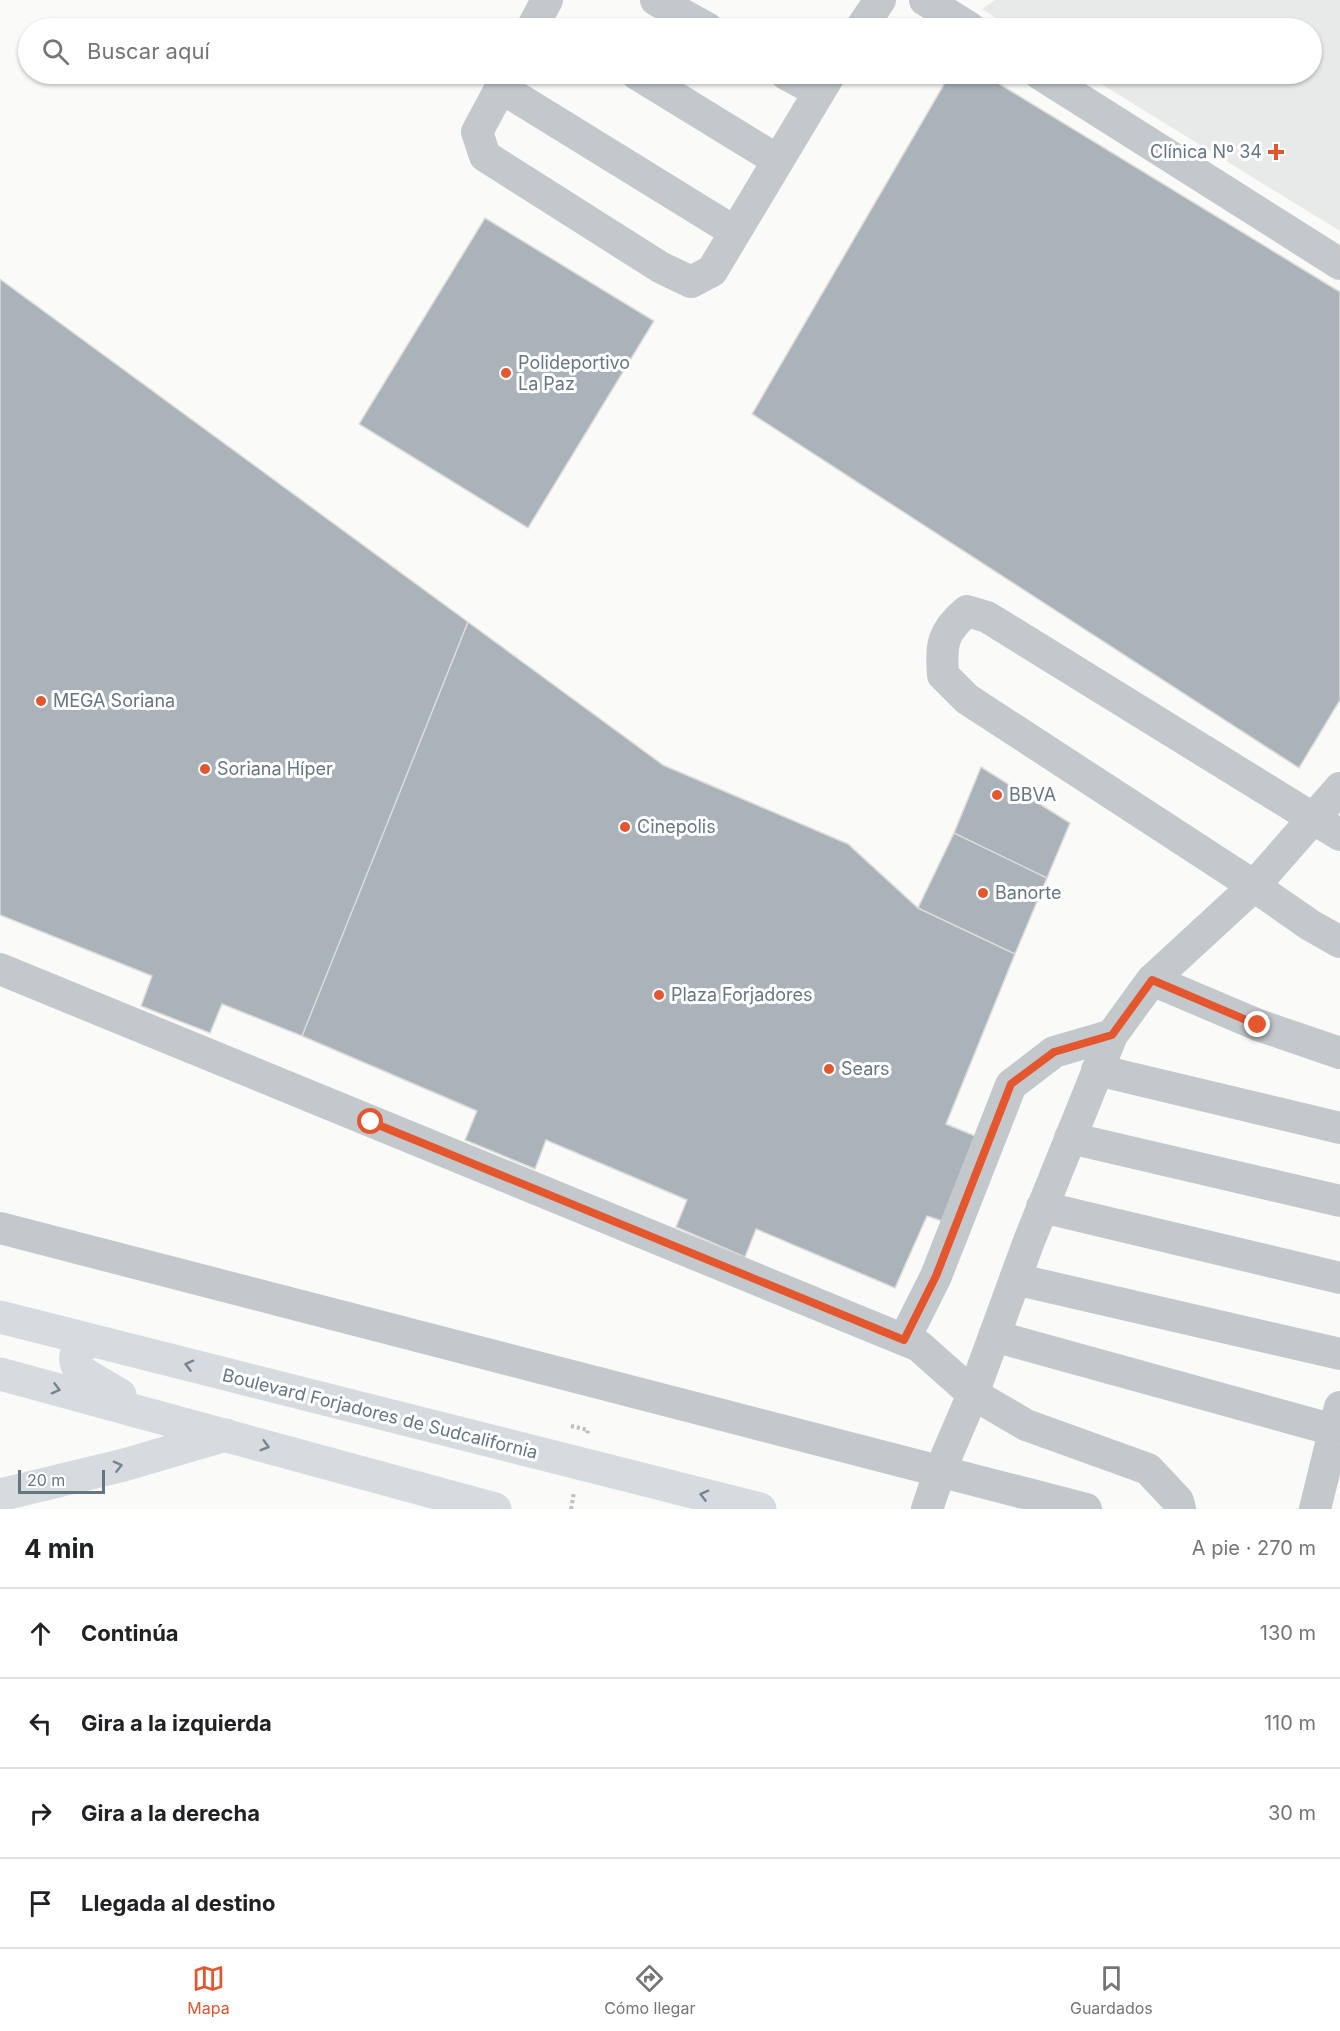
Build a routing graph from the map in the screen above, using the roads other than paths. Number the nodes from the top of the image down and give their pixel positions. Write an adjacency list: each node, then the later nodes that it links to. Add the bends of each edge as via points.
1 (656, 0): 4 (street)
2 (880, 0): 5 (street)
3 (925, 0): 6 (street)
4 (688, 18)
5 (868, 18)
6 (954, 18)
7 (502, 84): 13 (street, via 477,132 485,156 660,267 691,282 712,271)
8 (510, 84): 13 (street)
9 (653, 84): 12 (street)
10 (823, 84): 12 (street)
11 (1057, 84): 14 (street)
12 (777, 160): 13 (street)
13 (735, 232)
14 (1340, 264)
15 (1340, 788): 16 (street)
16 (1327, 827): 17 (street); 17 (street, via 987,617 967,611 957,619 945,633 943,675 967,699)
17 (1254, 886): 18 (street); 20 (street)
18 (1340, 942)
19 (0, 969): 33 (street)
20 (1152, 980): 21 (street); 22 (street, via 1258,1025)
21 (1112, 1035): 23 (street); 33 (street, via 1054,1052 1011,1084 936,1276)
22 (1340, 1053)
23 (1097, 1070): 24 (street); 25 (street)
24 (1340, 1128)
25 (1070, 1138): 26 (street); 27 (street)
26 (1340, 1201)
27 (1042, 1207): 29 (street); 30 (street)
28 (0, 1228): 41 (street)
29 (1340, 1278)
30 (1015, 1279): 32 (street); 35 (street)
31 (0, 1317): 34 (main road, Boulevard Forjadores de Sudcalifornia)
32 (994, 1336): 37 (street); 39 (street)
33 (904, 1340): 37 (street, via 920,1346)
34 (94, 1341): 38 (main road, via 79,1349 75,1356 77,1367); 45 (main road, Boulevard Forjadores de Sudcalifornia, one-way to 34)
35 (1340, 1354)
36 (0, 1374): 38 (main road, one-way to 38)
37 (973, 1394): 41 (street); 48 (street, via 1026,1425 1148,1469 1178,1501)
38 (150, 1414): 40 (main road)
39 (1337, 1419): 49 (street)
40 (226, 1435): 42 (main road, one-way to 40); 43 (main road, one-way to 43)
41 (940, 1472): 46 (street); 47 (street)
42 (0, 1495)
43 (450, 1503): 44 (main road)
44 (495, 1509)
45 (760, 1509)
46 (927, 1509)
47 (1086, 1509)
48 (1180, 1509)
49 (1315, 1509)

